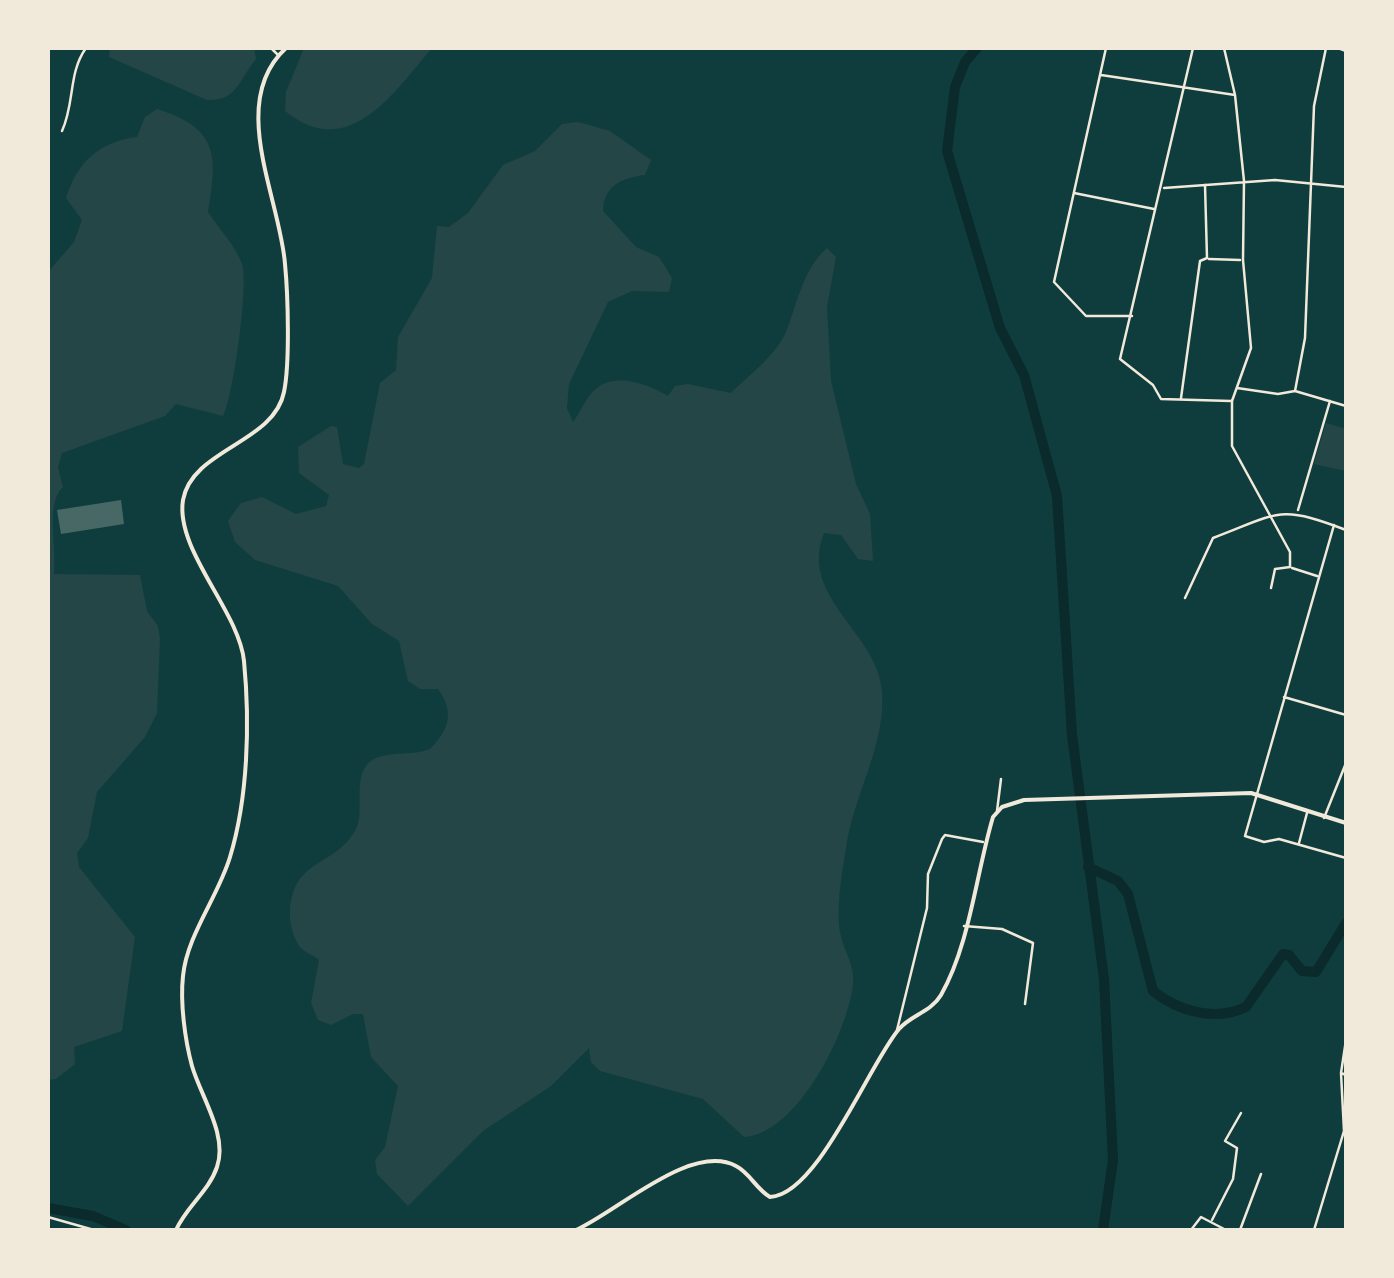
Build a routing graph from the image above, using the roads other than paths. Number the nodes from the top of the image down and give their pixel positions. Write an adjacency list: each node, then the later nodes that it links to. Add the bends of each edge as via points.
1 (86, 48): 14 (street)
2 (271, 48): 10 (street)
3 (286, 48): 10 (main road)
4 (1106, 48): 11 (street)
5 (1193, 48): 12 (street)
6 (1224, 48): 13 (street)
7 (1326, 48): 16 (street, via 1314,106)
8 (1338, 48): 9 (street)
9 (1346, 51)
10 (278, 55): 60 (main road, via 260,93 264,171 285,261 284,392 267,420 191,479 183,500 185,524 242,651 244,730 233,846 183,975 190,1056 219,1157)
11 (1100, 75): 12 (street); 20 (street)
12 (1184, 89): 13 (street); 19 (street)
13 (1236, 96): 15 (street)
14 (62, 130)
15 (1244, 181): 16 (street); 17 (street); 23 (street)
16 (1314, 183): 18 (street); 26 (street, via 1305,338)
17 (1206, 185): 19 (street); 22 (street)
18 (1346, 186)
19 (1161, 188): 21 (street)
20 (1074, 193): 21 (street); 24 (street, via 1054,288 1086,316)
21 (1156, 210): 24 (street)
22 (1207, 258): 23 (street); 27 (street, via 1200,260)
23 (1243, 260): 25 (street, via 1251,348)
24 (1133, 316): 27 (street, via 1120,359 1160,399)
25 (1238, 388): 26 (street); 28 (street)
26 (1295, 391): 29 (street)
27 (1181, 399): 28 (street)
28 (1232, 402): 32 (street, via 1232,446)
29 (1330, 402): 30 (street); 31 (street)
30 (1346, 406)
31 (1297, 512): 32 (street); 33 (street)
32 (1271, 516): 35 (street, via 1290,552); 38 (street, via 1213,538)
33 (1334, 525): 34 (street); 36 (street)
34 (1346, 530)
35 (1290, 567): 36 (street); 37 (street, via 1274,569)
36 (1320, 576): 39 (street)
37 (1271, 588)
38 (1185, 598)
39 (1282, 696): 40 (street); 48 (street, via 1247,840)
40 (1346, 715)
41 (1346, 762): 45 (street)
42 (1001, 779): 43 (street)
43 (997, 811): 44 (main road, via 1031,800 1251,793); 47 (main road)
44 (1307, 813): 45 (main road); 48 (street)
45 (1324, 818): 46 (main road)
46 (1346, 824)
47 (985, 842): 50 (main road); 52 (street, via 945,835 937,850)
48 (1298, 844): 49 (street)
49 (1346, 858)
50 (964, 926): 51 (street, via 1002,929 1033,942); 52 (main road, via 940,996)
51 (1025, 1004)
52 (897, 1032): 61 (main road, via 830,1144 780,1196 765,1195 730,1163 698,1162)
53 (1346, 1040): 54 (street)
54 (1344, 1074): 65 (street, via 1344,1130)
55 (1240, 1112): 58 (street, via 1224,1141 1237,1148 1233,1179)
56 (1260, 1174): 64 (street)
57 (48, 1217): 59 (street)
58 (1212, 1220): 62 (street, via 1201,1217); 63 (street)
59 (94, 1230)
60 (176, 1230)
61 (576, 1230)
62 (1191, 1230)
63 (1226, 1230)
64 (1240, 1230)
65 (1314, 1230)

